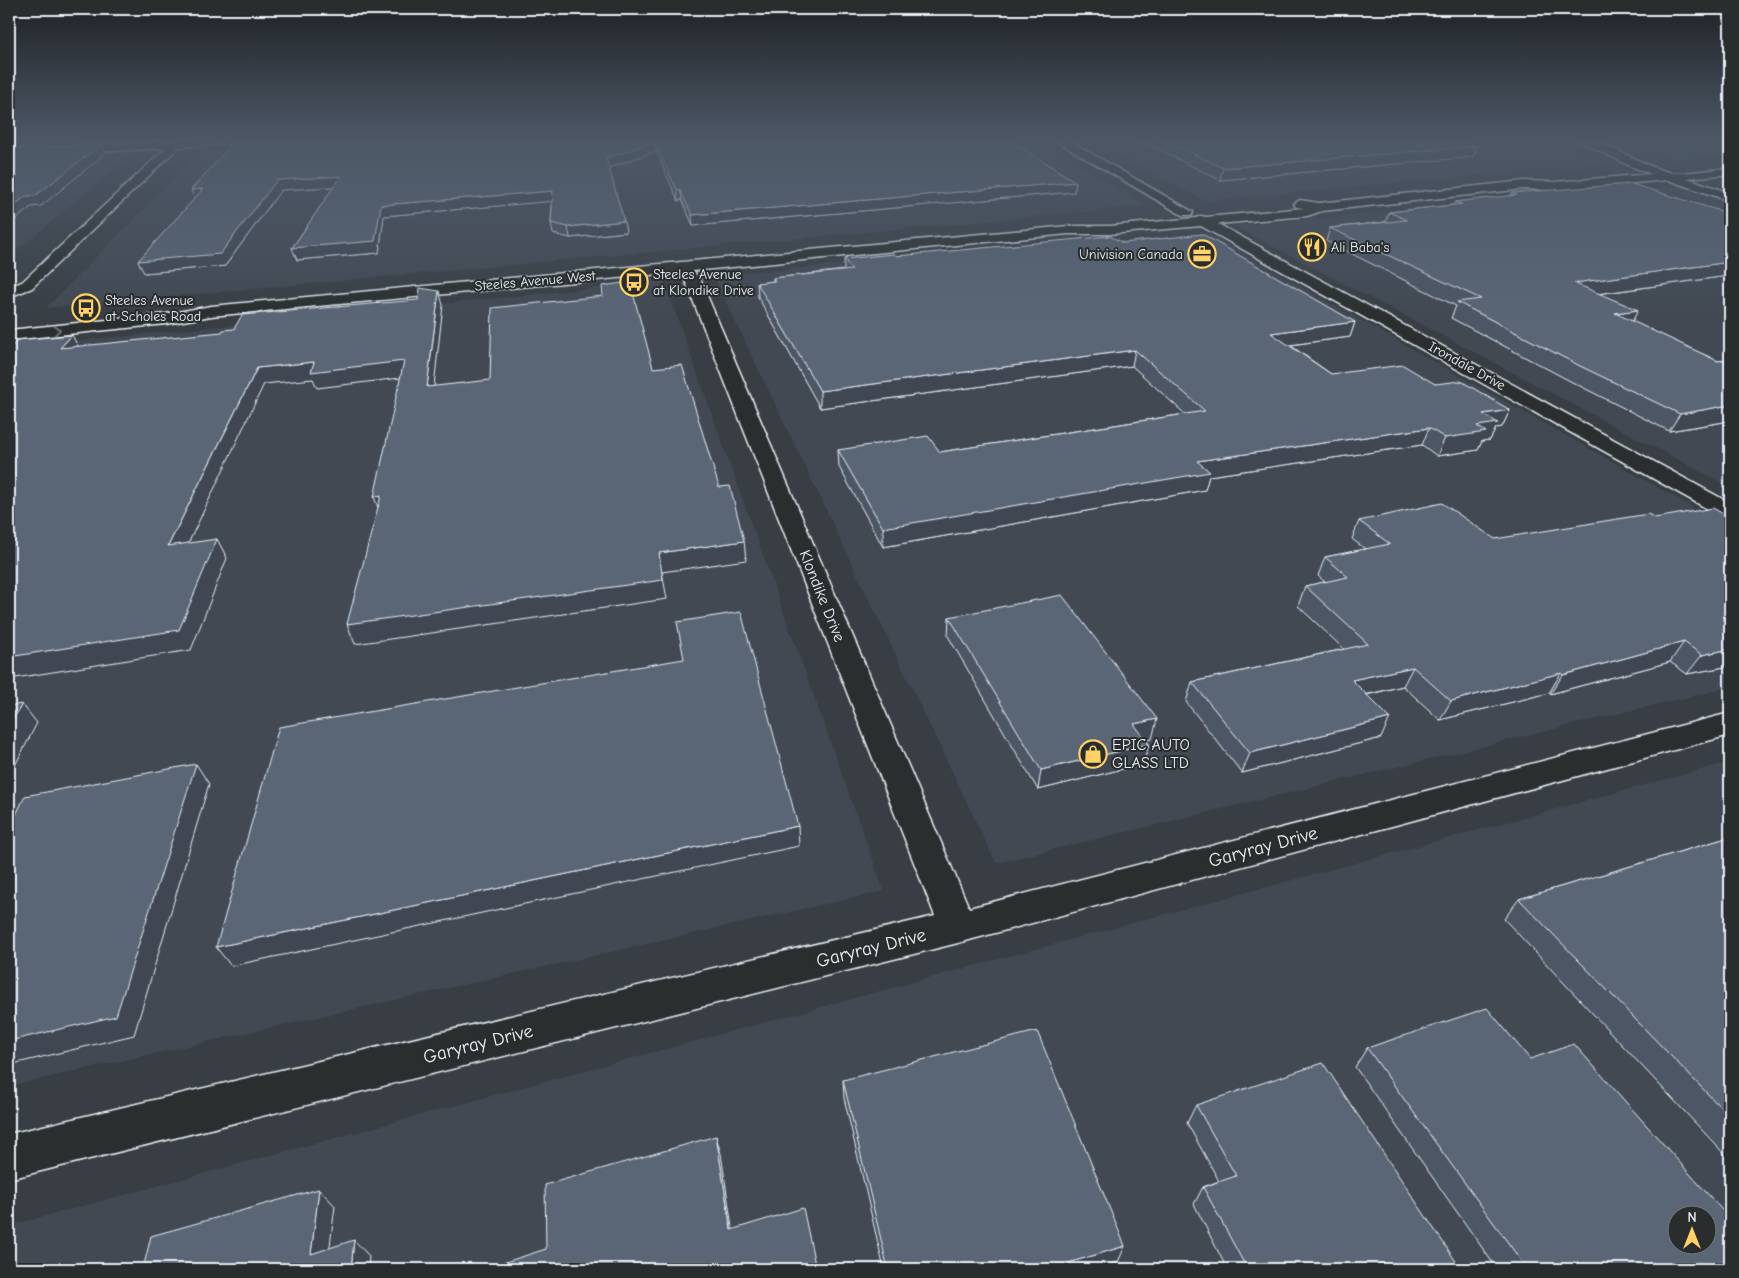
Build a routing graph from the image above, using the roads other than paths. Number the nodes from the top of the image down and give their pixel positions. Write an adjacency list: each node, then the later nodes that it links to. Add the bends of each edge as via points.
1 (118, 199): 9 (street)
2 (1163, 199): 5 (street, Irondale Drive)
3 (1397, 199): 4 (street, Steeles Avenue West)
4 (1319, 207): 5 (street, Steeles Avenue West, via 1288,203); 6 (street, Steeles Avenue West, via 1307,212)
5 (1186, 212): 6 (street, Irondale Drive); 7 (street, Steeles Avenue West, via 1097,220)
6 (1203, 221): 7 (street, Steeles Avenue West, via 1110,230); 15 (street, Irondale Drive)
7 (1068, 230): 8 (street, Steeles Avenue West)
8 (682, 268): 12 (street, Steeles Avenue West); 17 (street, Klondike Drive, via 692,279)
9 (27, 285): 10 (street); 11 (street, via 32,292)
10 (9, 292)
11 (21, 303)
12 (211, 311): 13 (street, Steeles Avenue West, via 179,306); 14 (street, Steeles Avenue West, one-way to 12, via 166,319)
13 (9, 321)
14 (9, 335)
15 (1730, 512)
16 (1730, 724): 17 (street, Garyray Drive)
17 (958, 927): 18 (street, Garyray Drive)
18 (9, 1157)

